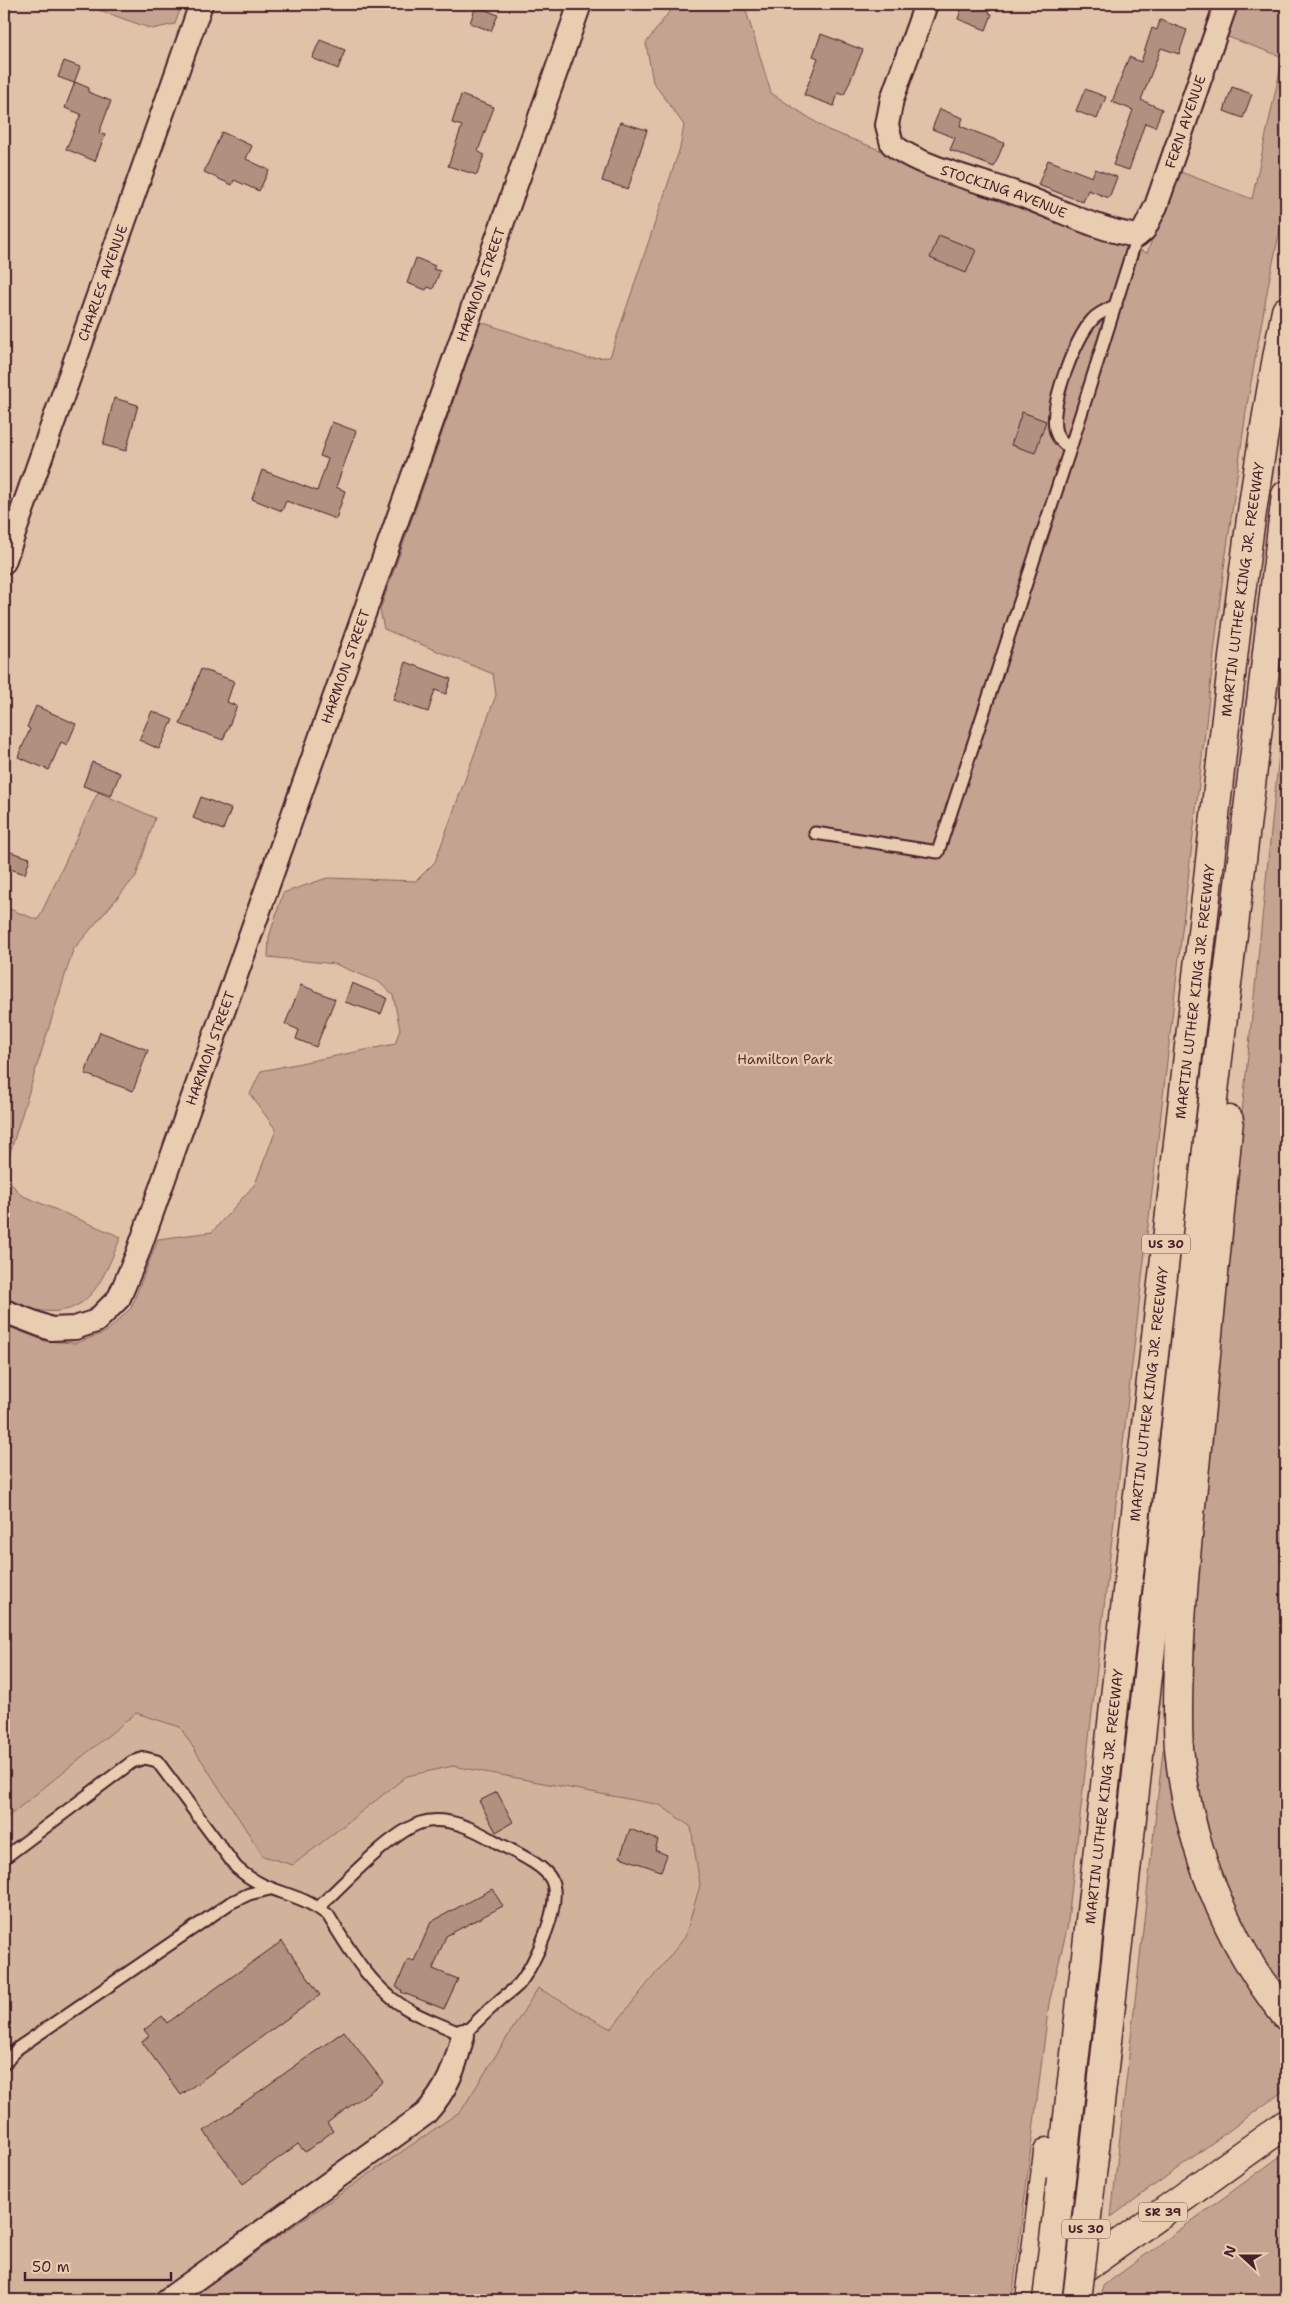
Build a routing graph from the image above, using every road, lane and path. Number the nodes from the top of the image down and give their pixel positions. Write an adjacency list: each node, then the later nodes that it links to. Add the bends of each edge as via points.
1 (201, 4): 10 (street, CHARLES AVENUE)
2 (580, 4): 13 (street, HARMON STREET, via 137,1255 119,1298 96,1321 74,1328 51,1329)
3 (926, 4): 5 (street, STOCKING AVENUE, via 892,99 887,125 892,144 912,157 1104,228)
4 (1226, 4): 5 (street, FERN AVENUE, via 1156,206 1144,230)
5 (1137, 236): 6 (lane)
6 (1116, 305): 8 (lane); 8 (lane, via 1093,319 1071,358 1060,388 1054,412 1055,429 1057,437)
7 (1286, 311): 21 (main road, MARTIN LUTHER KING JR. FREEWAY / US 30, via 1242,589 1088,1942)
8 (1070, 449): 12 (lane, via 938,852)
9 (1286, 495): 11 (main road, US 30)
10 (4, 562)
11 (1252, 776): 17 (main road, via 1242,994 1183,1596 1178,1719 1186,1791 1217,1901 1236,1940); 26 (main road, US 30, bridge)
12 (815, 833)
13 (4, 1311)
14 (4, 1858): 15 (lane, via 132,1762 144,1758 157,1761 236,1867 248,1879)
15 (270, 1889): 16 (lane, via 297,1896); 19 (lane, via 230,1903 18,2048)
16 (319, 1907): 18 (lane, via 328,1915 368,1976 386,1994 421,2017); 18 (lane, via 395,1838 418,1823 430,1820 456,1823 485,1835 541,1868 551,1879 553,1908 540,1947 518,1985)
17 (1286, 2016)
18 (463, 2035): 22 (street, via 453,2073 425,2114)
19 (4, 2064)
20 (1286, 2124): 24 (main road, SR 39)
21 (1052, 2185): 23 (main road); 25 (main road, MARTIN LUTHER KING JR. FREEWAY / US 30, bridge)
22 (167, 2300)
23 (1030, 2300)
24 (1040, 2300)
25 (1047, 2300)
26 (1078, 2300)

